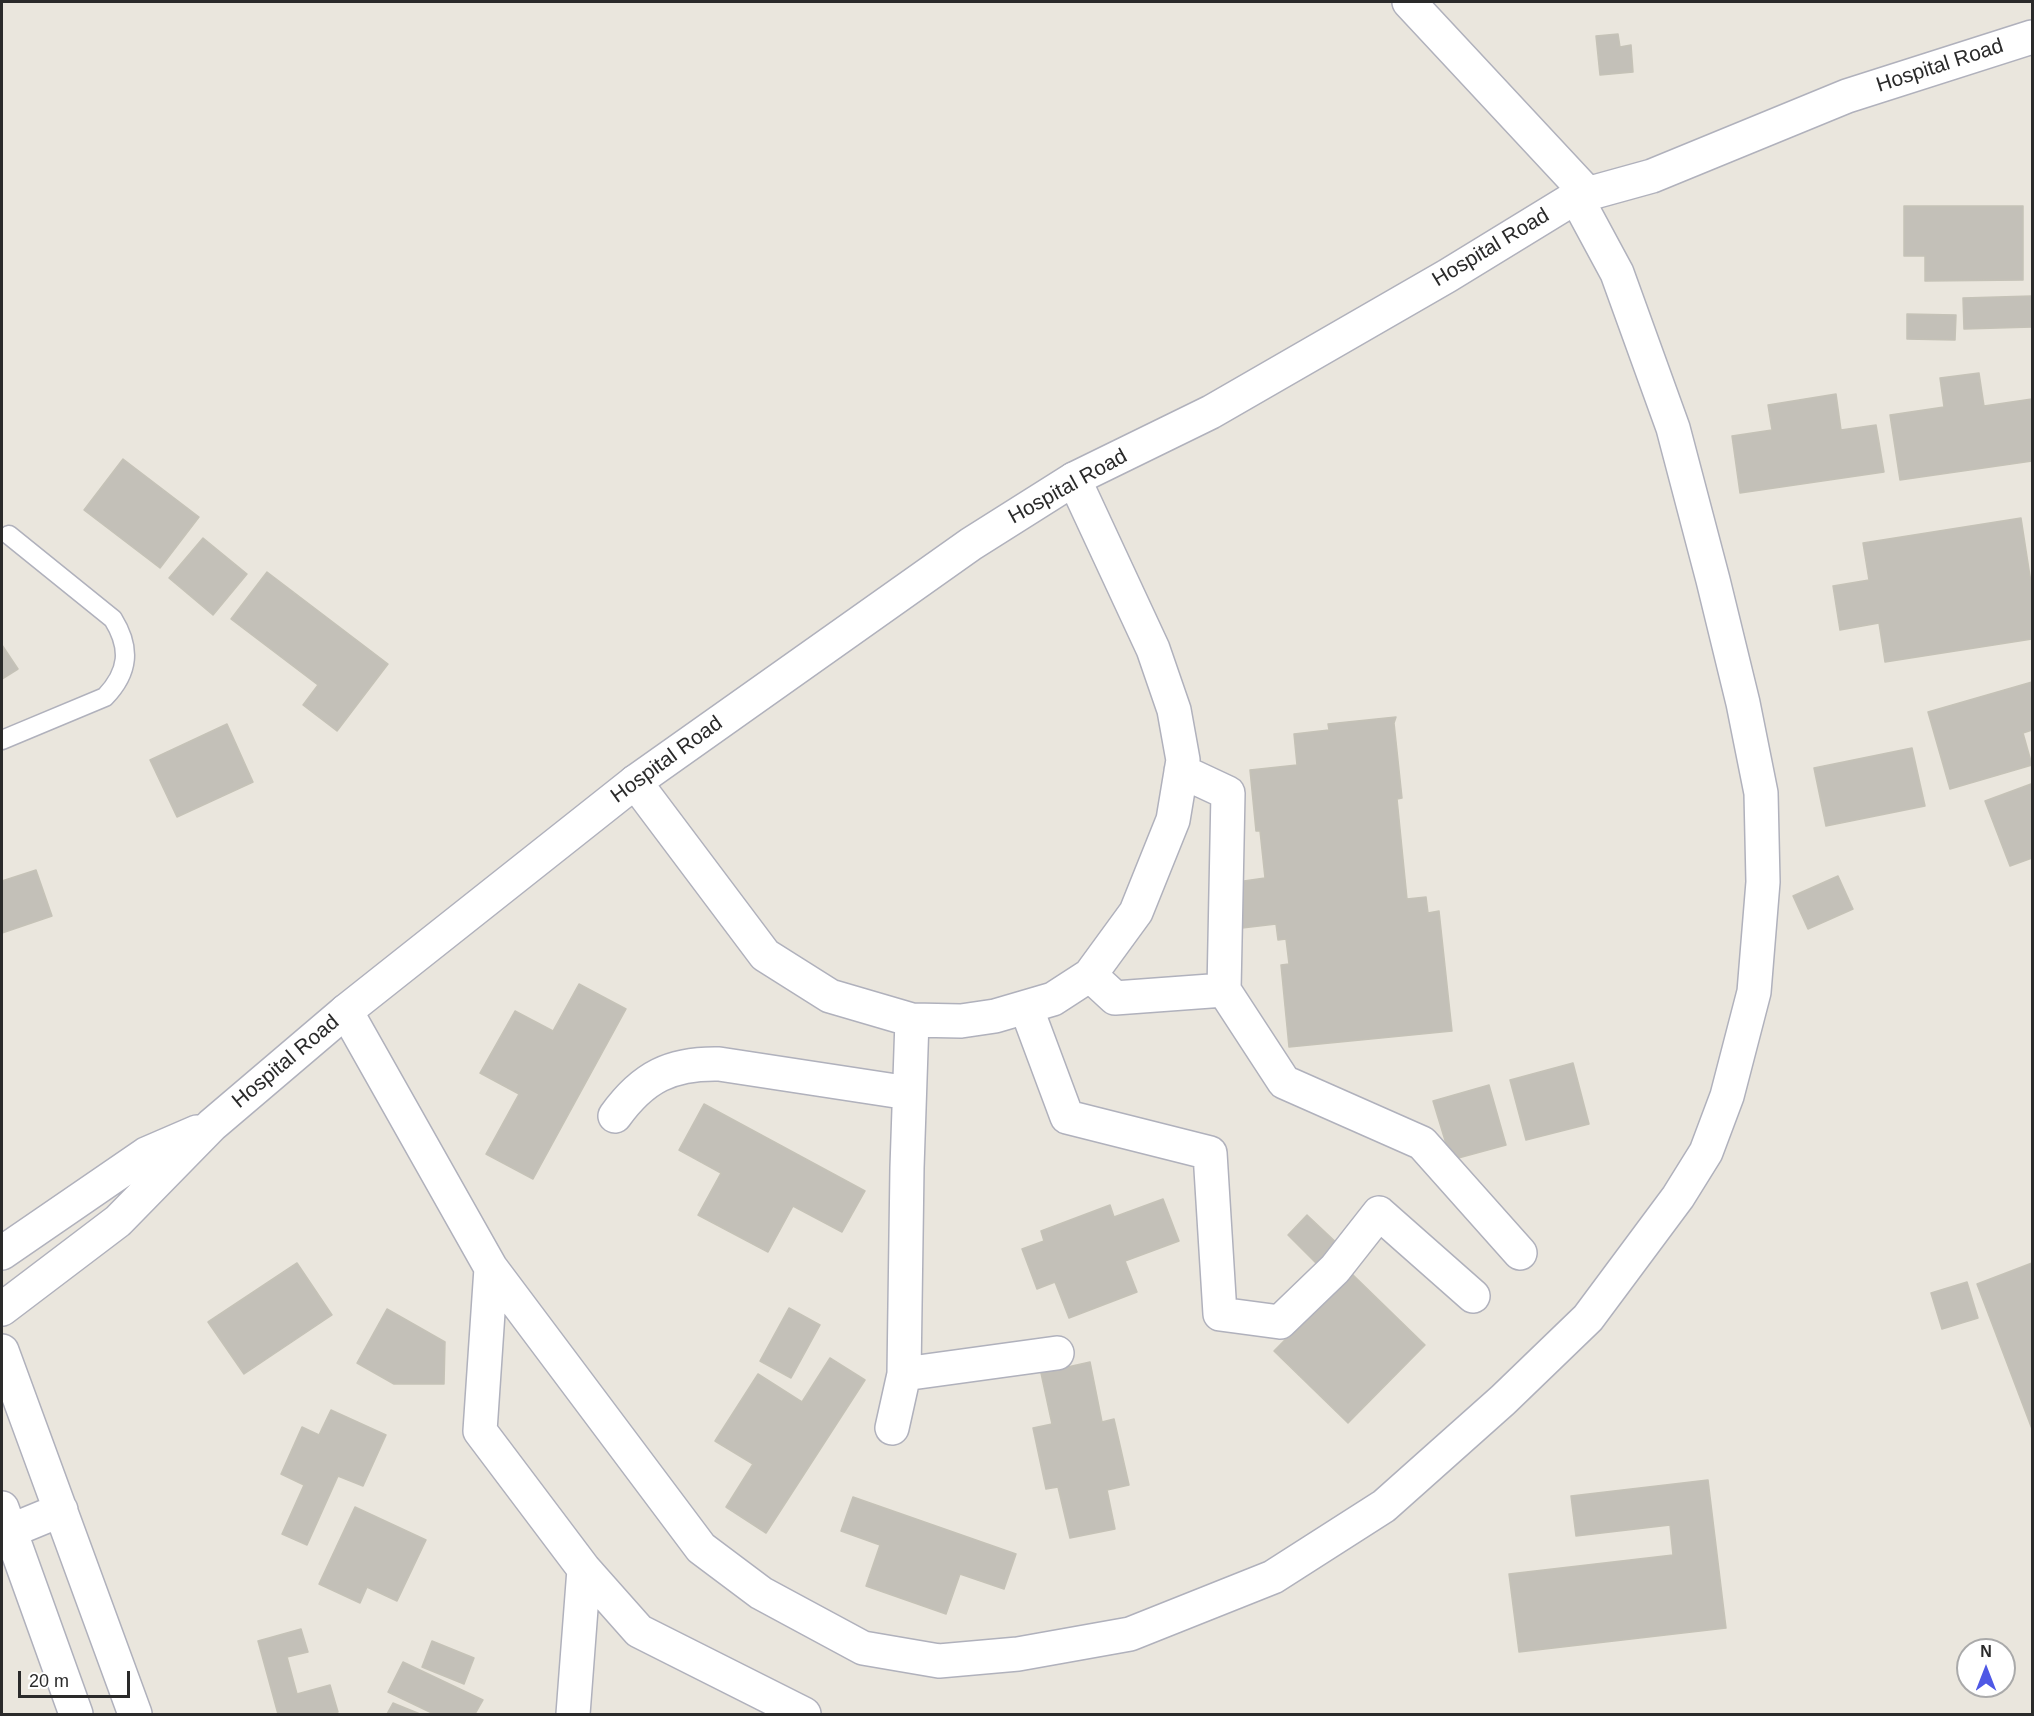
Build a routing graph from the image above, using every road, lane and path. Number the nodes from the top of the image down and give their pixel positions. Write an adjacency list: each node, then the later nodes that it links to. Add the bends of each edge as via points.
1 (1409, 2): 3 (street)
2 (2032, 37): 3 (street, Hospital Road, via 1847,96 1653,176)
3 (1581, 195): 4 (street, Hospital Road, via 1211,412); 19 (street, via 1617,273 1673,428 1748,726 1761,793 1763,882 1754,992 1727,1096 1706,1152 1678,1197 1588,1318 1384,1506 1273,1577 1130,1635 1018,1654 939,1660 862,1647 762,1593 701,1548)
4 (1074, 479): 7 (street, via 1153,649 1174,710 1183,760); 8 (street, Hospital Road, via 971,544)
5 (9, 535): 6 (lane, via 113,619 126,647 121,675 105,697)
6 (2, 740)
7 (1181, 771): 9 (street, via 1173,820 1136,912); 10 (street, via 1228,793)
8 (635, 782): 12 (street, Hospital Road); 13 (street, via 765,955 830,996)
9 (1090, 975): 10 (street, via 1115,998); 11 (street, via 1053,999)
10 (1224, 990): 18 (street, via 1284,1082 1422,1143)
11 (1026, 1007): 13 (street, via 961,1021); 20 (street, via 1067,1117 1210,1153 1220,1314 1280,1322 1335,1269 1379,1213)
12 (346, 1011): 16 (street, Hospital Road); 19 (street)
13 (912, 1020): 14 (street)
14 (909, 1093): 15 (street, via 698,1063 657,1075 634,1093); 24 (street)
15 (615, 1116)
16 (212, 1125): 17 (street, via 146,1154); 21 (street, via 118,1221)
17 (2, 1253)
18 (1520, 1253)
19 (491, 1268): 28 (street, via 480,1431)
20 (1473, 1296)
21 (2, 1309)
22 (2, 1351): 26 (street)
23 (1057, 1353): 24 (street)
24 (904, 1374): 25 (street)
25 (892, 1428)
26 (61, 1510): 27 (street); 30 (street)
27 (6, 1520): 29 (street)
28 (584, 1569): 31 (street); 32 (street, via 639,1631)
29 (76, 1714)
30 (135, 1714)
31 (573, 1714)
32 (804, 1714)

